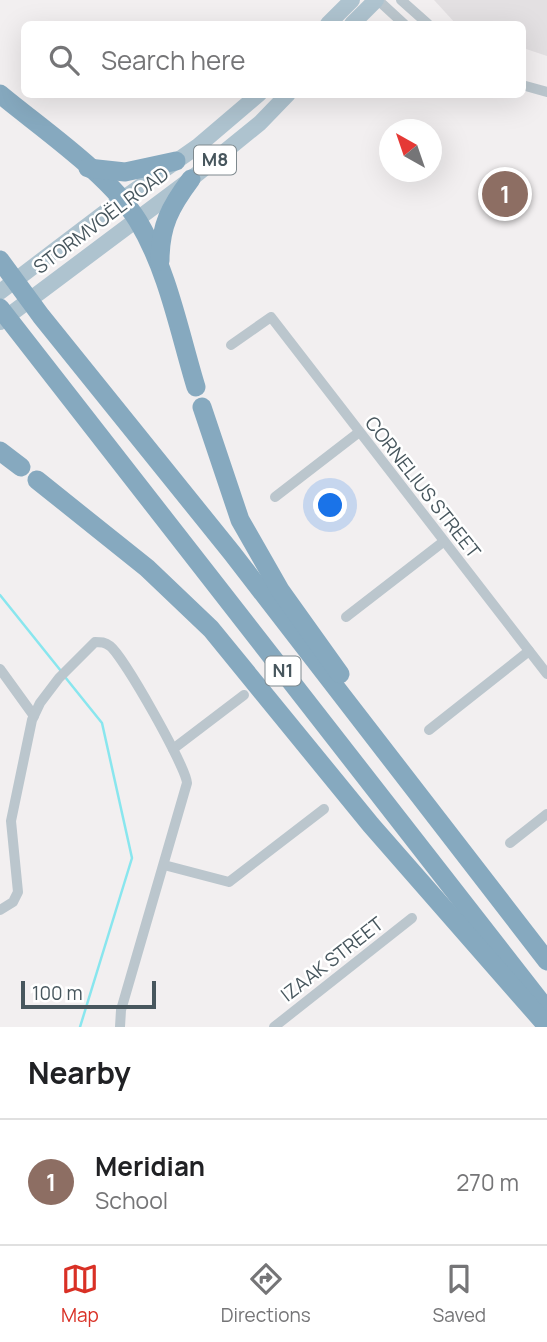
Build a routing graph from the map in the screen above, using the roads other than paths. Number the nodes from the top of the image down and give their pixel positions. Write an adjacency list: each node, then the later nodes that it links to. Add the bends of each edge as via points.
1 (339, 0): 5 (main road)
2 (352, 0): 6 (main road)
3 (377, 0): 7 (main road); 8 (street)
4 (401, 0): 9 (street)
5 (320, 21)
6 (331, 21)
7 (355, 21)
8 (401, 21)
9 (425, 21)
10 (526, 86): 11 (street)
11 (547, 92)
12 (0, 94): 16 (highway)
13 (255, 98): 15 (main road, STORMVOËL ROAD / M8)
14 (284, 98): 17 (main road, STORMVOËL ROAD / M8)
15 (176, 161): 16 (highway, via 125,172); 18 (main road, STORMVOËL ROAD / M8)
16 (87, 167): 18 (highway)
17 (191, 179): 19 (main road, STORMVOËL ROAD / M8); 21 (highway, via 162,227)
18 (121, 200): 19 (highway); 22 (main road, STORMVOËL ROAD / M8)
19 (137, 219): 21 (highway); 24 (main road, STORMVOËL ROAD / M8)
20 (1, 261): 48 (highway, N1)
21 (159, 266): 26 (highway)
22 (0, 292)
23 (0, 308): 49 (highway, N1)
24 (0, 322)
25 (232, 345): 28 (street, CORNELIUS STREET, via 268,316 273,319)
26 (196, 387)
27 (202, 407): 48 (highway, via 240,520 280,590)
28 (358, 433): 32 (street); 33 (street, CORNELIUS STREET)
29 (0, 451): 30 (highway)
30 (21, 467)
31 (37, 480): 50 (highway, via 147,568 211,629 380,836)
32 (275, 497)
33 (443, 542): 34 (street); 35 (street, CORNELIUS STREET)
34 (346, 617)
35 (529, 651): 37 (street, CORNELIUS STREET); 40 (street)
36 (0, 669): 39 (street)
37 (547, 674)
38 (244, 695): 41 (street)
39 (34, 716): 41 (street, via 68,667 95,642 105,643 118,654); 46 (street, via 11,821 18,892)
40 (429, 730)
41 (173, 749): 45 (street, via 187,783)
42 (324, 810): 45 (street, via 229,882)
43 (547, 814): 44 (street)
44 (510, 843)
45 (164, 865): 51 (street)
46 (0, 910)
47 (412, 918): 52 (street, IZAAK STREET)
48 (543, 956)
49 (547, 1010)
50 (547, 1026)
51 (120, 1027)
52 (274, 1027)

